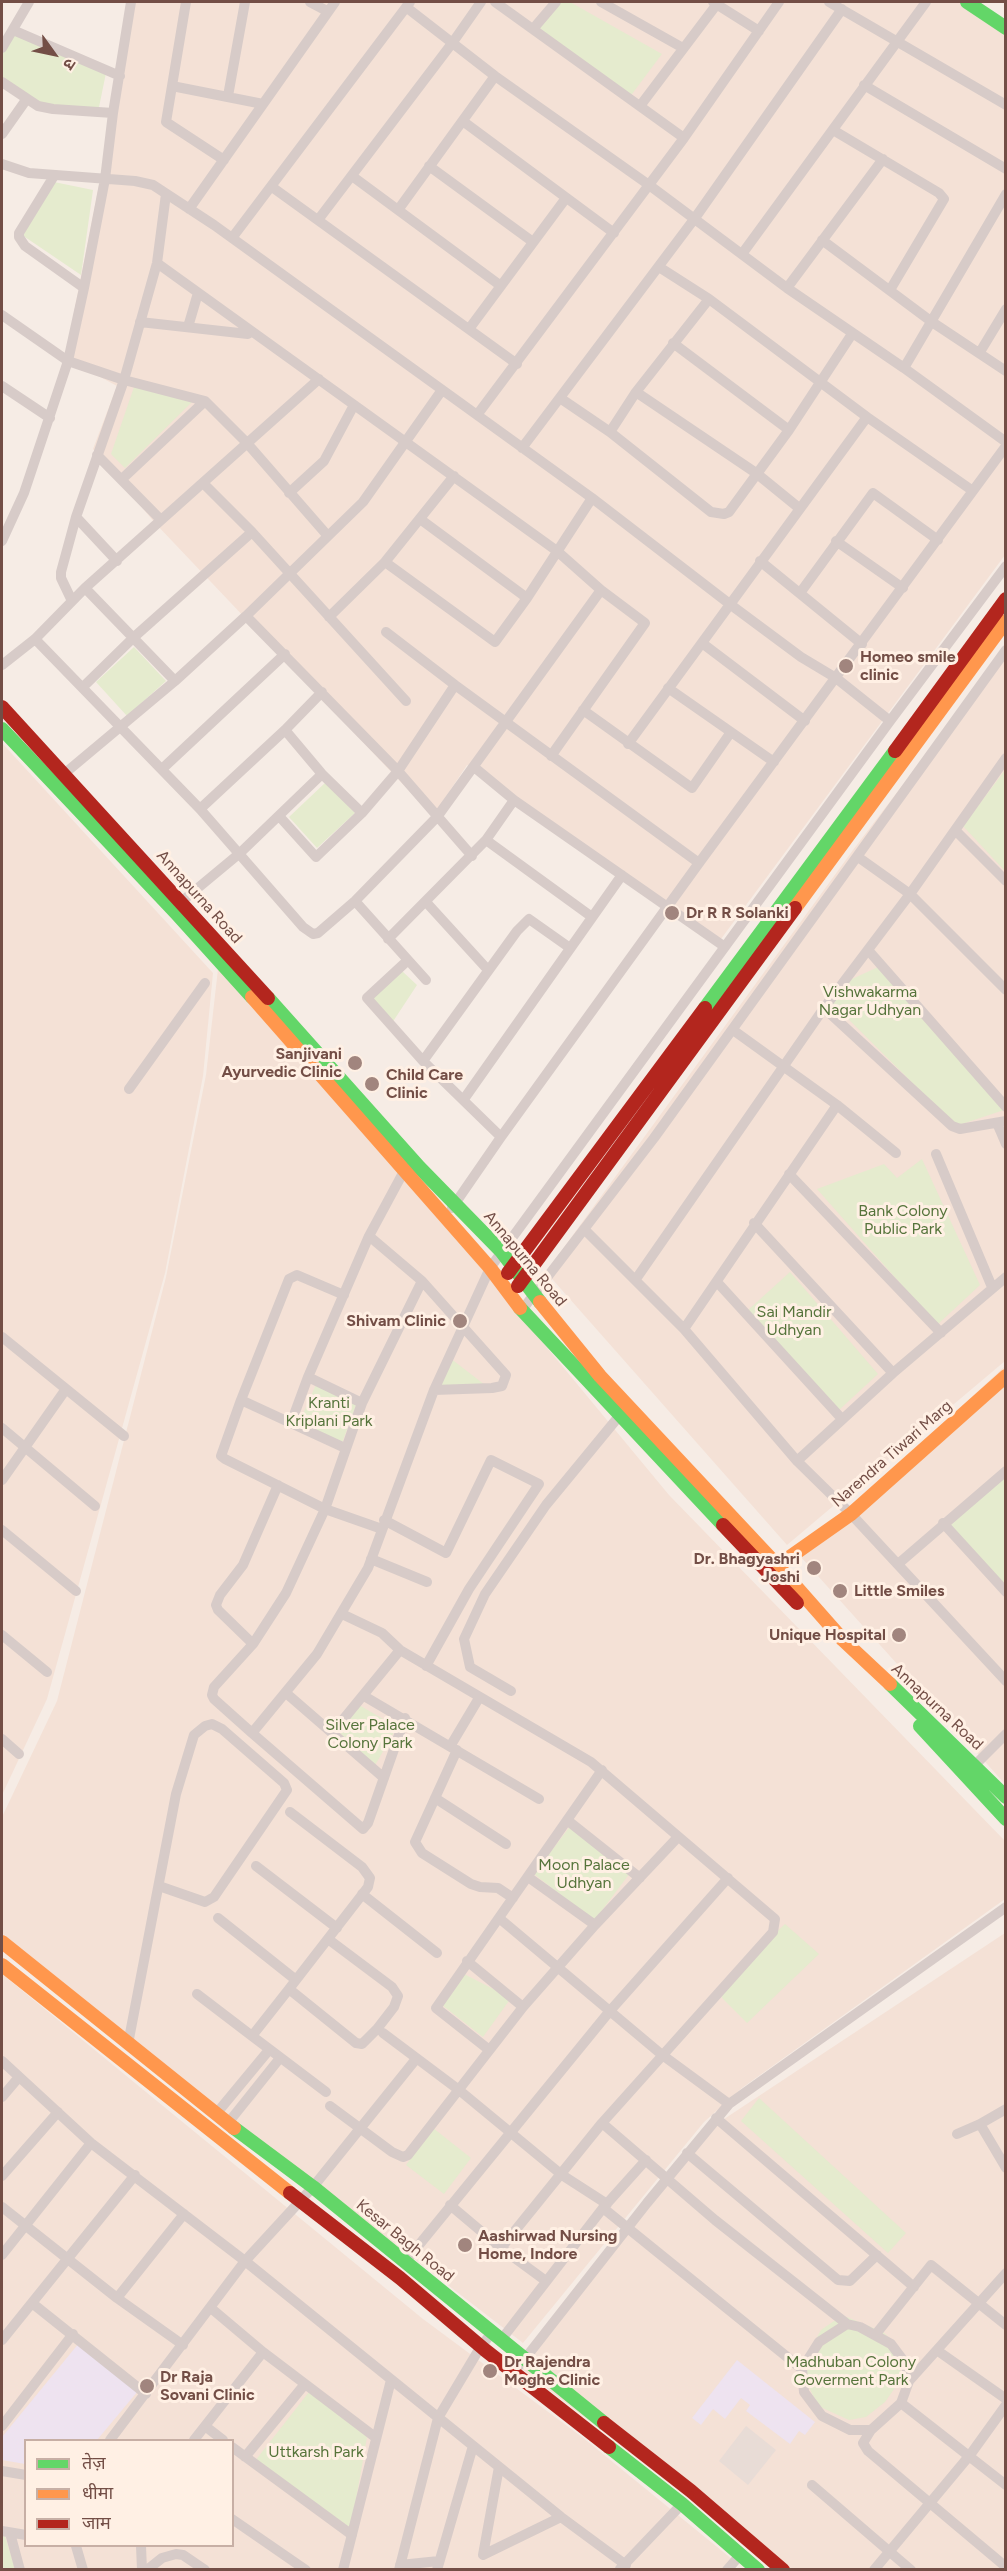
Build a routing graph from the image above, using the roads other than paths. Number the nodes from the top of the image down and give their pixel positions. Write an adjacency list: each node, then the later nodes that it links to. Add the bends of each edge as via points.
1 (29, 2): 21 (street)
2 (131, 2): 27 (street)
3 (186, 2): 31 (street)
4 (245, 2): 32 (street)
5 (310, 2): 18 (street)
6 (335, 2): 18 (street)
7 (481, 2): 24 (street)
8 (495, 2): 20 (street)
9 (556, 2): 20 (street)
10 (601, 2): 26 (street)
11 (779, 2): 22 (street)
12 (829, 2): 17 (street)
13 (926, 2): 23 (street)
14 (967, 2): 19 (main road)
15 (715, 3): 22 (street); 26 (street)
16 (408, 4): 24 (street); 51 (street)
17 (842, 9): 23 (street); 57 (street)
18 (327, 11): 34 (street)
19 (1005, 28)
20 (532, 29): 36 (street)
21 (13, 30): 25 (street); 27 (street)
22 (759, 31): 41 (street)
23 (897, 40): 30 (street); 35 (street)
24 (453, 42): 28 (street); 48 (street)
25 (2, 48)
26 (683, 48): 36 (street)
27 (120, 76): 37 (street)
28 (495, 76): 38 (street); 50 (street)
29 (2, 82): 33 (street)
30 (864, 85): 39 (street); 46 (street)
31 (172, 86): 32 (street); 43 (street, via 166,122)
32 (228, 96): 34 (street)
33 (26, 100): 37 (street, via 54,109); 40 (street)
34 (263, 104): 43 (street)
35 (1005, 105)
36 (640, 106): 41 (street)
37 (112, 114): 49 (street)
38 (464, 122): 45 (street); 54 (street)
39 (832, 130): 42 (street); 63 (street)
40 (2, 134)
41 (684, 138): 50 (street)
42 (883, 159): 61 (street); 69 (street, via 944,199)
43 (224, 160): 55 (street)
44 (2, 164): 47 (street)
45 (429, 166): 56 (street); 62 (street)
46 (1005, 169)
47 (54, 176): 49 (street); 67 (street, via 19,237 25,246)
48 (352, 176): 56 (street); 58 (street)
49 (105, 179): 52 (street, via 153,185); 67 (street)
50 (649, 185): 57 (street); 59 (street)
51 (272, 187): 58 (street); 60 (street)
52 (166, 194): 55 (street); 64 (street)
53 (1005, 194): 75 (street)
54 (566, 198): 59 (street); 62 (street)
55 (189, 209): 60 (street)
56 (398, 210): 66 (street)
57 (694, 218): 63 (street); 65 (street)
58 (318, 220): 77 (street)
59 (614, 233): 83 (street)
60 (232, 238): 90 (street)
61 (822, 240): 68 (street); 69 (street)
62 (533, 242): 66 (street)
63 (742, 254): 68 (street)
64 (157, 263): 70 (street); 74 (street)
65 (659, 267): 71 (street); 92 (street)
66 (501, 286): 77 (street)
67 (84, 288): 82 (street)
68 (787, 288): 79 (street)
69 (890, 290): 75 (street)
70 (198, 293): 76 (street); 78 (street)
71 (709, 299): 80 (street); 88 (street)
72 (1005, 309): 81 (street)
73 (2, 315): 82 (street)
74 (140, 322): 76 (street); 87 (street)
75 (932, 322): 81 (street); 84 (street)
76 (188, 327): 78 (street, via 248,334)
77 (469, 329): 83 (street)
78 (251, 331): 86 (street)
79 (852, 333): 84 (street); 88 (street)
80 (673, 343): 91 (street); 98 (street)
81 (980, 352): 85 (street)
82 (68, 361): 87 (street); 97 (street)
83 (517, 364): 95 (street)
84 (904, 368): 102 (street)
85 (1005, 371)
86 (318, 379): 94 (street); 100 (street)
87 (124, 380): 93 (street); 104 (street)
88 (821, 382): 96 (street); 98 (street)
89 (2, 386): 97 (street)
90 (442, 390): 95 (street); 101 (street)
91 (636, 392): 99 (street); 105 (street)
92 (560, 398): 99 (street); 103 (street)
93 (205, 400): 100 (street); 107 (street)
94 (354, 405): 101 (street); 110 (street, via 324,461)
95 (477, 415): 103 (street)
96 (867, 417): 109 (street); 112 (street)
97 (50, 418): 117 (street, via 24,493)
98 (789, 430): 105 (street)
99 (610, 432): 105 (street, via 711,512 729,512)
100 (246, 442): 108 (street); 110 (street)
101 (405, 443): 106 (street); 118 (street, via 363,502)
102 (1005, 444): 109 (street)
103 (522, 448): 111 (street)
104 (97, 455): 107 (street); 113 (street)
105 (756, 473): 112 (street)
106 (454, 476): 114 (street); 121 (street)
107 (122, 479): 115 (street)
108 (203, 483): 115 (street); 116 (street)
109 (973, 491): 119 (street)
110 (289, 493): 118 (street)
111 (592, 498): 121 (street); 134 (street)
112 (800, 508): 123 (street)
113 (76, 517): 122 (street); 133 (street, via 61,572)
114 (420, 519): 124 (street); 131 (street)
115 (161, 520): 122 (street)
116 (252, 532): 126 (street); 139 (street)
117 (3, 535)
118 (327, 535): 126 (street)
119 (938, 540): 120 (street, via 873,493); 128 (street)
120 (837, 541): 128 (street); 130 (street)
121 (556, 551): 129 (street); 131 (street)
122 (117, 561): 127 (street)
123 (760, 561): 130 (street); 134 (street)
124 (385, 562): 131 (street, via 495,642); 136 (street)
125 (1005, 566): 156 (street)
126 (288, 572): 135 (street); 136 (street)
127 (85, 588): 133 (street); 139 (street)
128 (903, 588): 142 (street)
129 (601, 590): 154 (street, via 645,623); 157 (street)
130 (800, 592): 142 (street)
131 (527, 598)
132 (1005, 599): 163 (main road)
133 (72, 601): 140 (street)
134 (731, 605): 141 (street); 146 (street)
135 (246, 616): 144 (street); 147 (street)
136 (329, 617): 152 (street)
137 (1005, 621): 163 (main road)
138 (386, 632): 148 (street)
139 (133, 638): 147 (street); 149 (street)
140 (35, 639): 145 (street); 149 (street)
141 (702, 643): 150 (street); 155 (street)
142 (862, 644): 146 (street)
143 (1005, 650): 182 (street)
144 (285, 654): 151 (street); 168 (street)
145 (2, 665)
146 (836, 678): 155 (street); 156 (street)
147 (175, 681): 158 (street)
148 (455, 685): 157 (street); 169 (street)
149 (83, 687): 158 (street)
150 (668, 688): 161 (street); 162 (street)
151 (322, 692): 160 (street); 169 (street)
152 (406, 701)
153 (2, 707): 170 (main road, Annapurna Road)
154 (583, 710): 162 (street); 164 (street)
155 (805, 721): 166 (street)
156 (890, 721): 193 (street)
157 (505, 722): 164 (street); 167 (street)
158 (121, 727): 168 (street); 170 (street)
159 (2, 729): 172 (main road, Annapurna Road)
160 (285, 730): 171 (street); 174 (street)
161 (731, 732): 162 (street, via 692,789); 166 (street)
162 (628, 744)
163 (901, 752): 223 (main road); 226 (main road)
164 (551, 756): 183 (street)
165 (1005, 758): 178 (street)
166 (774, 762): 183 (street)
167 (474, 767): 173 (street); 177 (street)
168 (162, 769): 174 (street)
169 (398, 771): 175 (street); 177 (street)
170 (64, 774): 172 (street); 188 (main road, Annapurna Road)
171 (322, 774): 175 (street); 176 (street)
172 (53, 784): 205 (main road, Annapurna Road)
173 (514, 800): 179 (street); 184 (street)
174 (200, 809): 180 (street)
175 (362, 813): 176 (street, via 316,857)
176 (279, 816): 180 (street)
177 (436, 817): 181 (street); 187 (street)
178 (955, 830): 185 (street); 186 (street)
179 (486, 840): 181 (street); 191 (street)
180 (240, 853): 187 (street, via 313,934); 188 (street)
181 (472, 856): 189 (street)
182 (858, 856): 186 (street); 202 (street)
183 (699, 863): 190 (street)
184 (621, 875): 190 (street); 191 (street)
185 (1005, 881)
186 (910, 894): 195 (street); 200 (street)
187 (355, 901): 192 (street)
188 (181, 902): 205 (main road, Annapurna Road)
189 (426, 902): 192 (street); 197 (street)
190 (668, 906): 193 (street); 211 (street)
191 (592, 917): 194 (street)
192 (388, 939): 196 (street)
193 (725, 947): 222 (street)
194 (570, 948): 197 (street, via 529,919); 207 (street)
195 (867, 950): 201 (street); 209 (street)
196 (407, 961): 198 (street); 203 (street, via 367,998)
197 (488, 970): 203 (street)
198 (426, 980)
199 (205, 982): 206 (street)
200 (1005, 990)
201 (824, 1008): 204 (street); 210 (street, via 952,1126 960,1129)
202 (733, 1030): 204 (street); 220 (street)
203 (423, 1061): 207 (street)
204 (784, 1066): 208 (street); 227 (street)
205 (326, 1071): 215 (main road, Annapurna Road); 217 (main road, Annapurna Road)
206 (129, 1089)
207 (464, 1099): 211 (street)
208 (837, 1105): 213 (street); 216 (street)
209 (1005, 1107)
210 (1001, 1122): 212 (street)
211 (501, 1137): 217 (street)
212 (1005, 1144)
213 (896, 1153)
214 (936, 1154): 231 (street)
215 (404, 1171): 218 (main road, Annapurna Road); 221 (street)
216 (789, 1174): 219 (street); 238 (street)
217 (456, 1204): 218 (street); 222 (main road, Annapurna Road)
218 (444, 1216): 224 (main road, Annapurna Road)
219 (754, 1223): 230 (street); 240 (street)
220 (584, 1229): 227 (street); 234 (street)
221 (369, 1236): 228 (street); 232 (street)
222 (501, 1251): 223 (main road, Annapurna Road); 224 (street)
223 (513, 1267): 226 (main road, Annapurna Road); 229 (main road)
224 (490, 1269): 229 (main road, Annapurna Road); 236 (street)
225 (1005, 1277): 231 (street)
226 (522, 1279): 233 (main road); 234 (main road, Annapurna Road)
227 (636, 1279): 237 (street)
228 (422, 1281): 236 (street); 246 (street)
229 (501, 1282): 233 (main road, Annapurna Road)
230 (717, 1282): 237 (street); 248 (street)
231 (992, 1287): 238 (street)
232 (344, 1295): 242 (street); 245 (street, via 292,1276)
233 (511, 1295): 235 (main road, Annapurna Road)
234 (534, 1295): 235 (street); 266 (main road, Annapurna Road, via 600,1376)
235 (522, 1310): 247 (main road, Annapurna Road)
236 (462, 1326): 244 (street); 244 (street, via 506,1375 506,1381 492,1388)
237 (684, 1329): 254 (street)
238 (941, 1333): 240 (street)
239 (2, 1336): 243 (street)
240 (893, 1372): 248 (street)
241 (1005, 1376): 260 (main road, Narendra Tiwari Marg)
242 (308, 1377): 246 (street); 249 (street)
243 (66, 1389): 251 (street); 252 (street)
244 (434, 1390): 262 (street)
245 (240, 1400): 249 (street); 257 (street, via 221,1456)
246 (362, 1403): 253 (street)
247 (620, 1415): 266 (main road, Annapurna Road); 277 (street, via 546,1505 485,1594 464,1639 470,1667)
248 (842, 1419): 254 (street)
249 (291, 1423): 253 (street)
250 (2, 1428): 252 (street)
251 (124, 1436)
252 (24, 1448): 256 (street); 258 (street)
253 (345, 1448): 259 (street)
254 (797, 1461): 260 (street)
255 (1005, 1471): 261 (street)
256 (2, 1480)
257 (278, 1485): 259 (street); 272 (street, via 243,1565 216,1605)
258 (95, 1506)
259 (325, 1509): 262 (street); 272 (street, via 286,1593)
260 (851, 1514): 265 (street); 266 (main road, Narendra Tiwari Marg)
261 (943, 1523): 265 (street); 269 (street)
262 (383, 1525): 264 (street); 274 (street, via 446,1552 491,1460 539,1484 469,1589)
263 (2, 1530): 268 (street)
264 (371, 1559): 267 (street); 270 (street)
265 (898, 1564): 276 (street)
266 (772, 1568): 288 (main road, Annapurna Road); 295 (main road, Annapurna Road)
267 (427, 1582)
268 (75, 1591)
269 (1005, 1592)
270 (342, 1614): 273 (street, via 382,1633); 278 (street)
271 (2, 1635): 275 (street)
272 (253, 1644): 283 (street, via 221,1678 212,1695)
273 (400, 1650): 274 (street); 279 (street)
274 (426, 1666): 280 (street)
275 (46, 1672)
276 (1005, 1681)
277 (511, 1691)
278 (286, 1693): 282 (street); 283 (street)
279 (364, 1696): 281 (street); 282 (street)
280 (479, 1698): 286 (street); 289 (street)
281 (405, 1718): 286 (street); 290 (street)
282 (333, 1732): 290 (street)
283 (252, 1733): 290 (street, via 361,1829 368,1823)
284 (1005, 1734): 288 (street)
285 (2, 1739): 287 (street)
286 (454, 1748): 292 (street); 293 (street)
287 (19, 1754)
288 (975, 1765): 291 (main road, Annapurna Road)
289 (602, 1770): 296 (street); 297 (street)
290 (384, 1778)
291 (1005, 1797)
292 (435, 1798): 298 (street); 305 (street, via 415,1842 422,1853 471,1884 498,1888)
293 (539, 1799)
294 (290, 1812): 304 (street, via 368,1873 368,1887)
295 (1005, 1819)
296 (567, 1820): 300 (street); 301 (street)
297 (678, 1837): 301 (street); 302 (street)
298 (506, 1844)
299 (255, 1866): 310 (street)
300 (528, 1876): 305 (street); 309 (street)
301 (640, 1878): 309 (street)
302 (728, 1878): 320 (street); 328 (street, via 771,1914 776,1925)
303 (159, 1886): 303 (street, via 205,1902 214,1897 287,1790 284,1783 212,1724 194,1735 176,1794); 321 (street)
304 (362, 1894): 310 (street); 313 (street)
305 (513, 1898): 308 (street)
306 (1005, 1907): 336 (street)
307 (218, 1918): 317 (street)
308 (499, 1918): 314 (street); 316 (street)
309 (595, 1925): 316 (street)
310 (337, 1928): 311 (street)
311 (328, 1939): 317 (street); 317 (street, via 396,1992 398,2001 377,2029 364,2043 356,2043)
312 (4, 1948): 323 (main road, Kesar Bagh Road)
313 (437, 1953)
314 (467, 1961): 319 (street); 326 (street, via 436,2008)
315 (2, 1965): 357 (main road, Kesar Bagh Road)
316 (559, 1967): 319 (street); 320 (street)
317 (293, 1984): 324 (street)
318 (197, 1994): 324 (street)
319 (523, 2007): 326 (street)
320 (609, 2012): 328 (street); 346 (street)
321 (133, 2020): 323 (street); 325 (street)
322 (383, 2033): 330 (street)
323 (116, 2034): 325 (main road, Kesar Bagh Road)
324 (252, 2036): 327 (street)
325 (128, 2044): 340 (main road, Kesar Bagh Road)
326 (488, 2049): 333 (street)
327 (269, 2050): 329 (street); 340 (street)
328 (661, 2054): 336 (street); 343 (street)
329 (280, 2058): 334 (street); 342 (street)
330 (416, 2059): 333 (street); 345 (street)
331 (2, 2061): 332 (street)
332 (19, 2077): 335 (street); 339 (street)
333 (459, 2090): 345 (street, via 408,2155 397,2155); 346 (street)
334 (326, 2092)
335 (2, 2097)
336 (729, 2104): 341 (street)
337 (330, 2106): 345 (street)
338 (1005, 2109): 344 (street)
339 (58, 2112): 348 (street); 354 (street)
340 (216, 2114): 342 (main road, Kesar Bagh Road)
341 (716, 2118): 349 (street); 366 (street)
342 (228, 2123): 356 (main road, Kesar Bagh Road)
343 (602, 2123): 350 (street); 353 (street)
344 (980, 2124): 347 (street); 351 (street)
345 (360, 2130): 356 (street)
346 (511, 2133): 353 (street); 358 (street)
347 (957, 2134)
348 (92, 2143): 352 (street); 362 (street)
349 (687, 2153): 355 (street); 366 (street, via 838,2280 850,2281)
350 (646, 2160): 355 (street); 359 (street)
351 (1005, 2168)
352 (135, 2175): 361 (street); 367 (street)
353 (562, 2175): 359 (street); 364 (street)
354 (2, 2176)
355 (667, 2178): 363 (street); 377 (street)
356 (313, 2187): 357 (street); 369 (main road, Kesar Bagh Road)
357 (302, 2200): 368 (street); 384 (main road, Kesar Bagh Road)
358 (450, 2205): 364 (street); 369 (street)
359 (605, 2206): 363 (street); 371 (street)
360 (2, 2207): 362 (street)
361 (184, 2214): 368 (street); 373 (street)
362 (24, 2226): 365 (street); 367 (street)
363 (627, 2227): 387 (street); 388 (street)
364 (501, 2248): 371 (street)
365 (2, 2255)
366 (877, 2255): 372 (street)
367 (69, 2260): 373 (street); 374 (street)
368 (245, 2261): 376 (street); 390 (street)
369 (405, 2262): 381 (main road, Kesar Bagh Road)
370 (1005, 2273): 375 (street)
371 (546, 2281): 381 (street)
372 (914, 2287): 375 (street, via 931,2265); 380 (street)
373 (117, 2298): 383 (street)
374 (32, 2303): 379 (street); 382 (street)
375 (978, 2304): 378 (street); 385 (street)
376 (212, 2309): 383 (street); 386 (street)
377 (847, 2324): 380 (street); 388 (street, via 819,2342)
378 (1005, 2325)
379 (73, 2334): 393 (street); 398 (street)
380 (876, 2334): 391 (street, via 891,2344 906,2364)
381 (496, 2337): 384 (street); 387 (main road, Kesar Bagh Road)
382 (2, 2340)
383 (183, 2345): 393 (street)
384 (481, 2346): 389 (main road, Kesar Bagh Road); 397 (street)
385 (938, 2351): 391 (street); 394 (street)
386 (263, 2352): 392 (street); 399 (street)
387 (524, 2360): 389 (street); 438 (main road, Kesar Bagh Road, via 691,2491)
388 (802, 2369): 400 (street, via 804,2392 822,2416 850,2430)
389 (514, 2372): 415 (main road, Kesar Bagh Road)
390 (391, 2380): 397 (street); 401 (street)
391 (909, 2381): 395 (street)
392 (304, 2384): 401 (street); 408 (street)
393 (146, 2394): 402 (street)
394 (1005, 2399)
395 (901, 2403): 400 (street); 407 (street)
396 (1005, 2405): 407 (street)
397 (438, 2418): 405 (street); 426 (street)
398 (2, 2426)
399 (205, 2426): 403 (street); 404 (street)
400 (872, 2430): 414 (street, via 863,2443 868,2451)
401 (375, 2437): 420 (street)
402 (113, 2439)
403 (195, 2439)
404 (222, 2439)
405 (473, 2446): 409 (street); 425 (street)
406 (234, 2449): 408 (street)
407 (970, 2455): 413 (street); 414 (street)
408 (245, 2457): 420 (street)
409 (500, 2467): 416 (street); 416 (street, via 483,2555)
410 (2, 2471): 411 (street)
411 (24, 2475)
412 (812, 2485): 423 (street)
413 (1005, 2485)
414 (929, 2503): 423 (street); 428 (street)
415 (682, 2504): 424 (main road, Kesar Bagh Road); 427 (street)
416 (561, 2517): 427 (street)
417 (234, 2520): 434 (street)
418 (6, 2532): 419 (street); 429 (street)
419 (24, 2535)
420 (352, 2535): 435 (street)
421 (76, 2547): 430 (street)
422 (141, 2547): 431 (street)
423 (889, 2552): 439 (street); 440 (street)
424 (741, 2554): 436 (street); 437 (main road, Kesar Bagh Road)
425 (438, 2565): 426 (street)
426 (400, 2567)
427 (623, 2567)
428 (1005, 2567)
429 (20, 2570)
430 (83, 2570)
431 (142, 2570)
432 (147, 2570): 433 (street, via 162,2558 176,2554)
433 (205, 2570)
434 (306, 2570)
435 (343, 2570)
436 (727, 2570)
437 (758, 2570)
438 (783, 2570)
439 (874, 2570)
440 (911, 2570)

